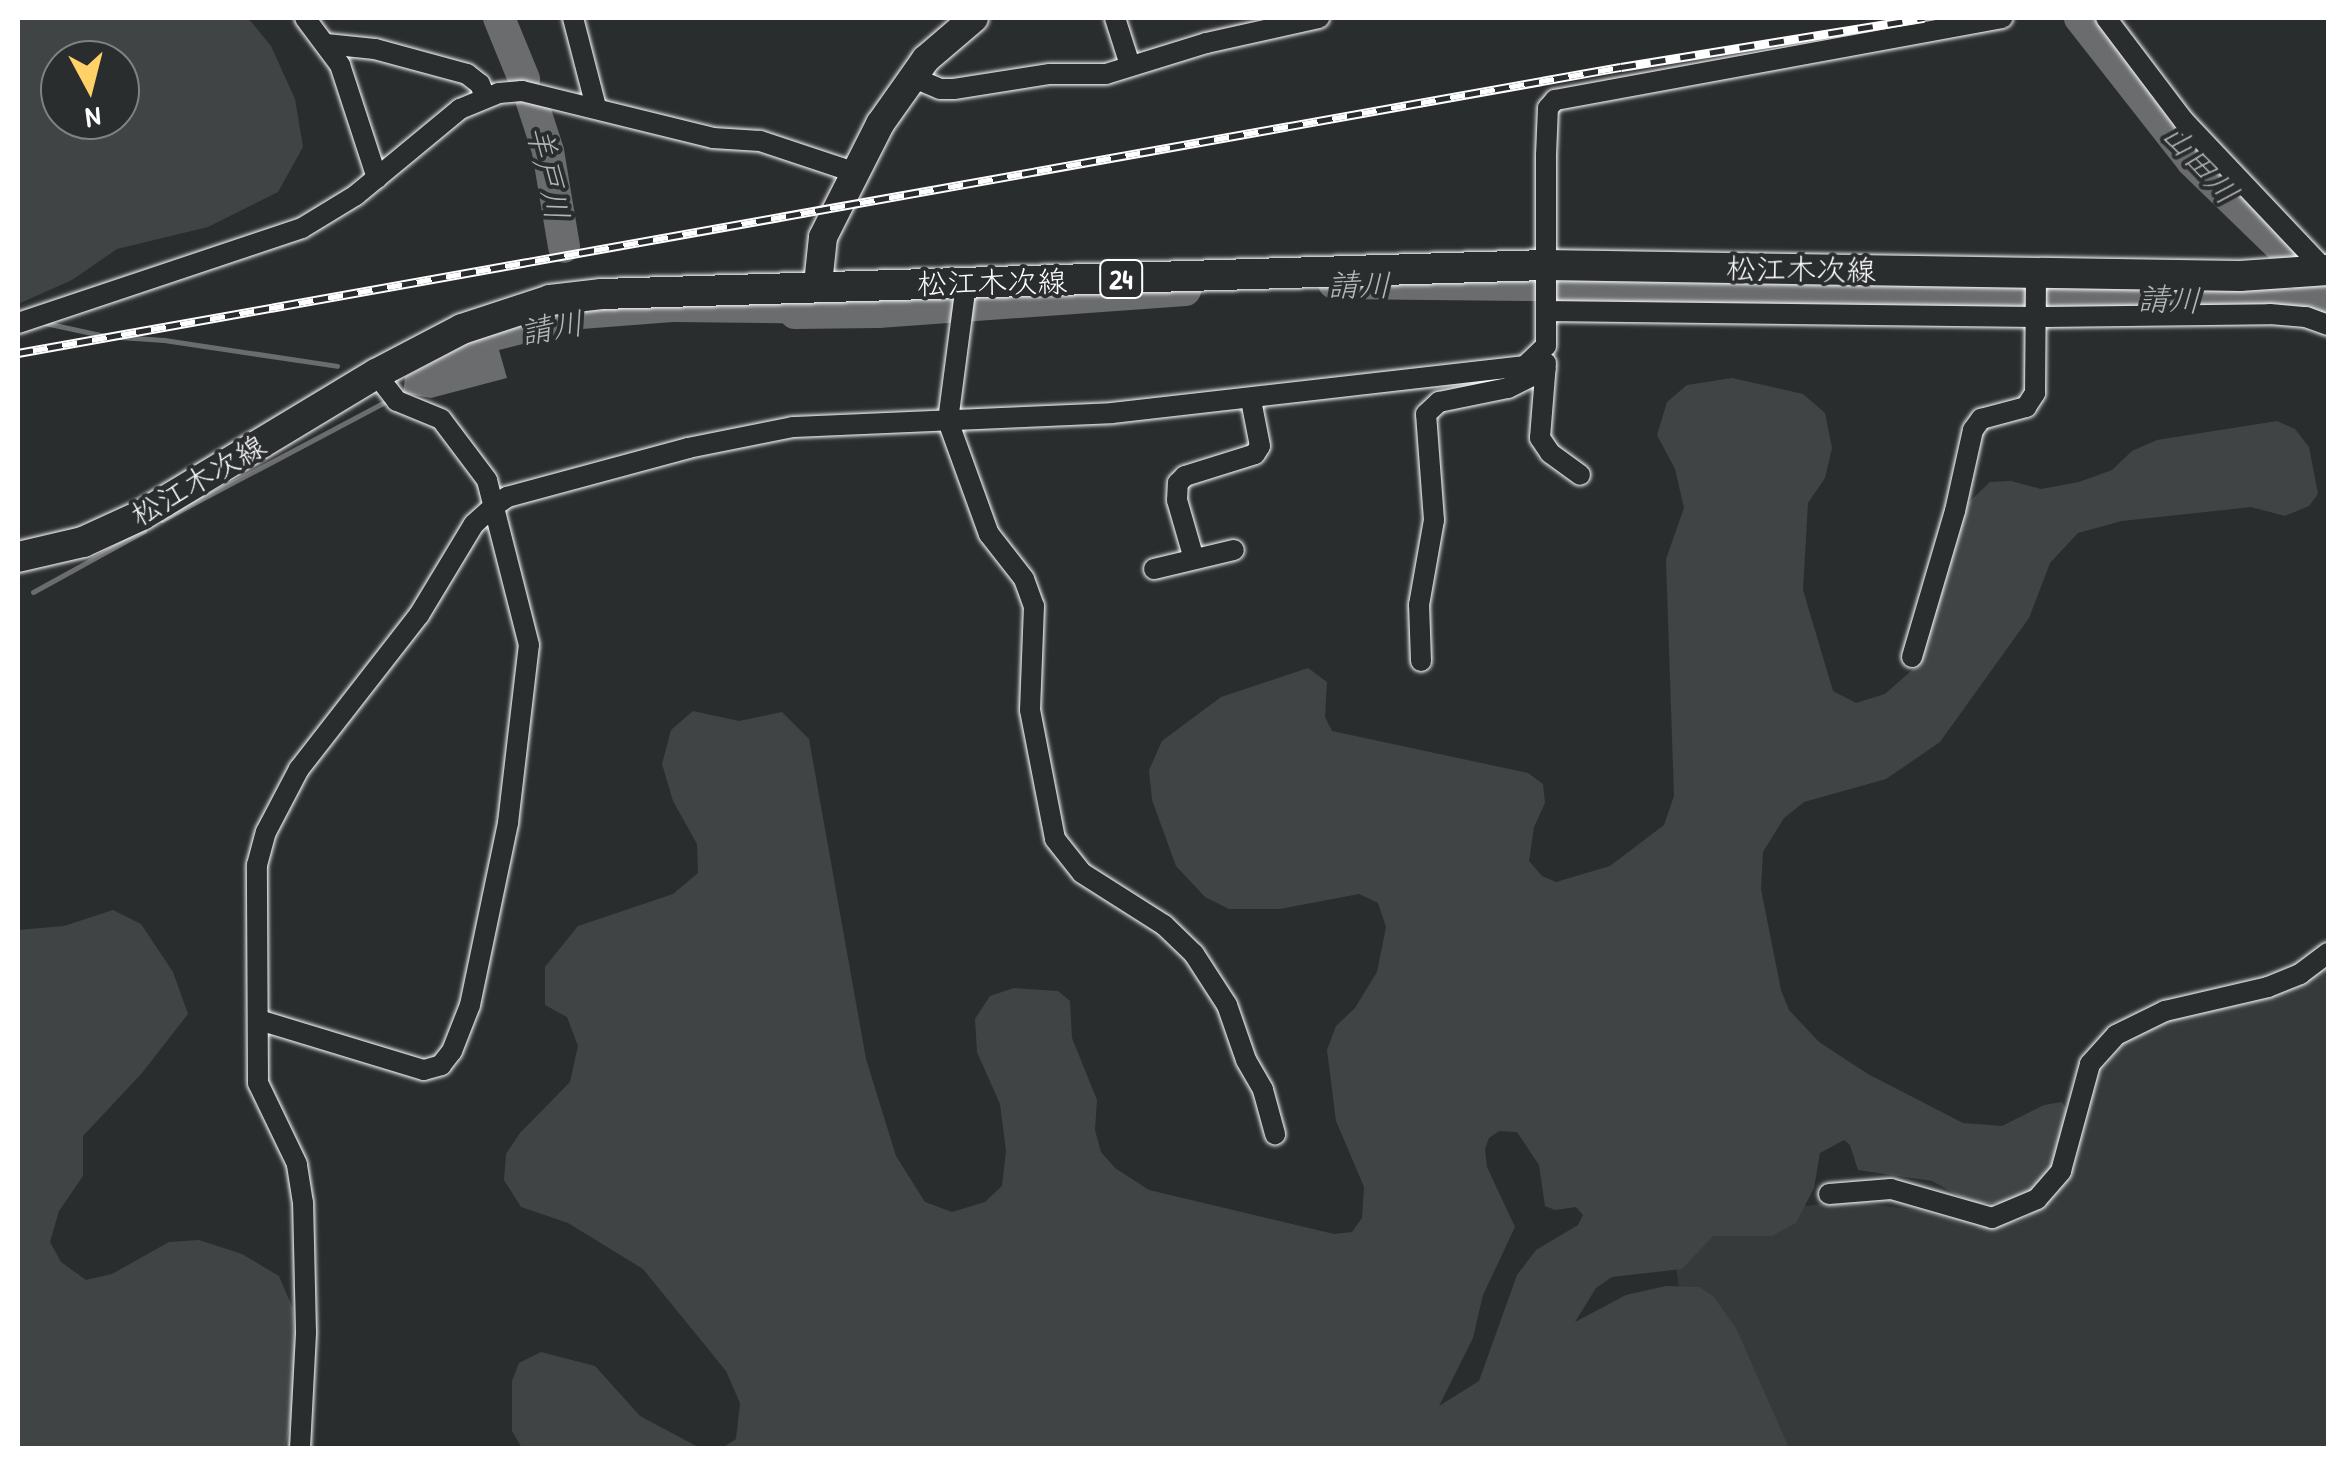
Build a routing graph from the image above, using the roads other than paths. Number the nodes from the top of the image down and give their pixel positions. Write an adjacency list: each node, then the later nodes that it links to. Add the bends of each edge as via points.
1 (305, 18): 8 (street)
2 (573, 18): 12 (street)
3 (974, 18): 10 (street)
4 (1115, 18): 9 (street)
5 (1319, 18): 9 (street)
6 (2003, 18): 15 (street, via 1555,100 1547,115)
7 (2106, 18): 16 (street, via 2184,121)
8 (326, 44): 11 (street, via 467,74); 14 (street, via 350,88)
9 (1130, 65): 10 (street, via 1106,74 1050,74 954,89)
10 (912, 77): 13 (street)
11 (485, 97): 12 (street, via 522,90); 14 (street, via 451,115)
12 (596, 107): 13 (street, via 713,138 782,146)
13 (853, 172): 18 (street, via 824,237)
14 (377, 178): 22 (street, via 302,228)
15 (1545, 265): 17 (main road, 松江木次線 / 24); 19 (main road, 松江木次線 / 24); 20 (street)
16 (2314, 271): 17 (main road, 松江木次線 / 24)
17 (2036, 279): 21 (street)
18 (818, 284): 19 (main road, 松江木次線 / 24); 26 (main road, 松江木次線 / 24, via 550,300 462,329)
19 (965, 291): 28 (street)
20 (1546, 311): 21 (street); 24 (street)
21 (2035, 315): 23 (street, via 2291,314); 35 (street, via 2035,393 2026,407 1981,419 1973,430)
22 (18, 324)
23 (2328, 325)
24 (1546, 346): 25 (street); 27 (street, via 1536,360 1514,368)
25 (1546, 369): 29 (street, via 1540,438); 36 (street, via 1508,388 1439,402 1426,414 1434,520 1419,604)
26 (376, 374): 30 (street, via 397,401 441,419 484,470); 32 (main road, 松江木次線 / 24, via 142,514 83,542)
27 (1252, 400): 28 (street); 33 (street, via 1260,446 1255,454 1178,483)
28 (948, 421): 30 (street, via 758,432 508,497); 39 (street, via 989,534 1024,578 1034,606 1030,710 1055,838 1082,873 1164,925 1194,954 1227,1005)
29 (1580, 476)
30 (492, 508): 38 (street, via 299,769 266,832 257,865); 38 (street, via 527,626 528,666 508,823 470,1005 452,1051 442,1065 424,1070)
31 (1234, 550): 33 (street)
32 (18, 557)
33 (1194, 559): 34 (street)
34 (1154, 569)
35 (1912, 657)
36 (1420, 660)
37 (2328, 954): 40 (street, via 2268,987 2164,1011 2116,1035 2090,1064 2061,1171 2037,1200 1992,1218 1891,1189)
38 (259, 1020): 41 (street, via 258,1084 297,1164 304,1203)
39 (1274, 1134)
40 (1829, 1194)
41 (300, 1448)

